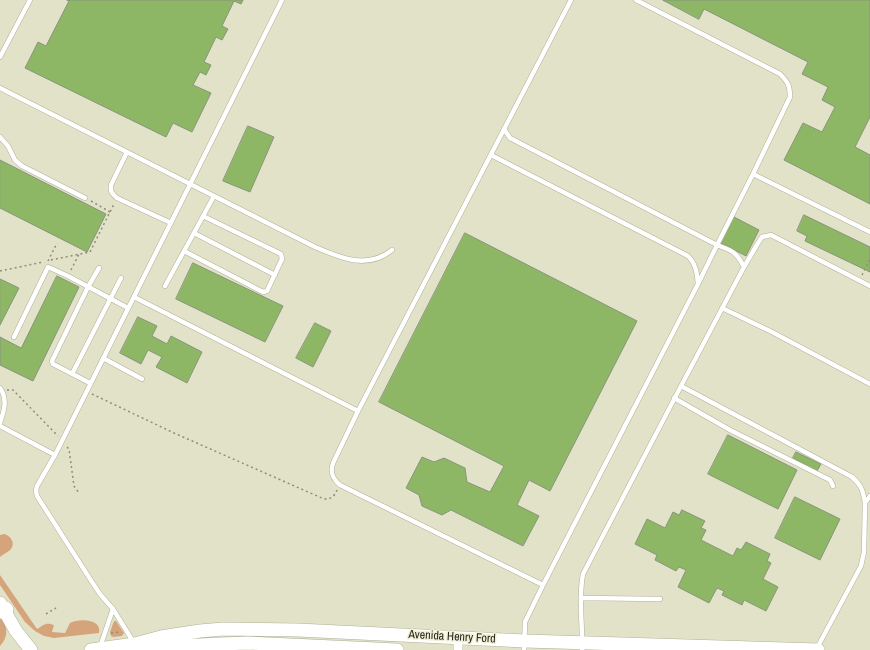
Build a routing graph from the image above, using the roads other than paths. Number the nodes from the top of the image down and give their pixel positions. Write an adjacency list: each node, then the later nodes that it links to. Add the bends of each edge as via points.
1 (30, 0): 5 (lane)
2 (282, 0): 12 (lane)
3 (571, 0): 7 (lane)
4 (636, 0): 11 (lane, via 780,74 787,82 790,97)
5 (0, 57)
6 (0, 88): 9 (lane)
7 (504, 129): 10 (lane); 19 (lane, via 510,138)
8 (0, 137): 14 (lane, via 22,166)
9 (127, 152): 12 (lane); 16 (lane, via 111,184 112,194)
10 (491, 155): 26 (lane, via 688,256 695,267); 43 (lane)
11 (753, 174): 17 (lane); 19 (lane)
12 (190, 184): 13 (lane); 16 (lane)
13 (214, 196): 15 (lane); 20 (lane, via 340,258 365,261 386,256)
14 (85, 198)
15 (203, 216): 18 (lane); 24 (lane, via 281,254 282,258)
16 (171, 223): 30 (lane)
17 (870, 232)
18 (194, 233): 21 (lane); 24 (lane)
19 (717, 245): 22 (lane, via 739,256); 26 (lane)
20 (392, 250)
21 (184, 251): 24 (lane, via 263,292 267,291); 27 (lane)
22 (744, 267): 28 (lane, via 762,237 771,235); 33 (lane)
23 (98, 268): 29 (lane)
24 (275, 275)
25 (121, 278): 31 (lane)
26 (698, 284): 50 (lane)
27 (166, 286)
28 (870, 286)
29 (88, 287): 31 (lane); 34 (lane, via 48,267); 36 (lane, via 52,361)
30 (134, 297): 32 (lane); 43 (lane)
31 (110, 299): 32 (lane); 36 (lane)
32 (128, 308): 35 (lane)
33 (722, 308): 39 (lane); 40 (lane)
34 (14, 337)
35 (103, 358): 37 (lane); 38 (lane)
36 (72, 374): 38 (lane)
37 (142, 380)
38 (90, 383): 46 (lane)
39 (870, 384)
40 (681, 386): 42 (lane); 49 (lane, via 852,477 862,488)
41 (1, 389): 44 (lane, via 5,409)
42 (674, 398): 47 (lane, via 730,430 830,480); 51 (lane, via 585,569 581,581)
43 (358, 411): 50 (lane, via 331,466 332,476 340,485)
44 (0, 423)
45 (0, 426): 46 (lane)
46 (55, 454): 54 (lane, via 37,486 37,496 100,594)
47 (833, 486)
48 (870, 496): 49 (lane)
49 (865, 504): 66 (lane, via 864,552 861,566)
50 (543, 585): 59 (lane, via 525,622)
51 (581, 598): 52 (lane); 61 (lane)
52 (660, 599)
53 (2, 608): 64 (main road)
54 (113, 608): 57 (lane); 62 (lane)
55 (246, 630): 56 (main road, Avenida Henry Ford); 57 (main road, Avenida Henry Ford, via 200,631); 60 (street)
56 (352, 633): 58 (main road, Avenida Henry Ford); 63 (street)
57 (135, 644): 60 (main road, Avenida Henry Ford, via 163,647 219,644); 62 (main road, Avenida Henry Ford)
58 (458, 644): 59 (main road, Avenida Henry Ford)
59 (525, 645): 61 (main road, Avenida Henry Ford)
60 (248, 646): 63 (main road, Avenida Henry Ford)
61 (582, 646): 66 (main road, Avenida Henry Ford)
62 (95, 649)
63 (351, 649): 65 (main road, Avenida Henry Ford)
64 (31, 650)
65 (398, 650)
66 (817, 650)

